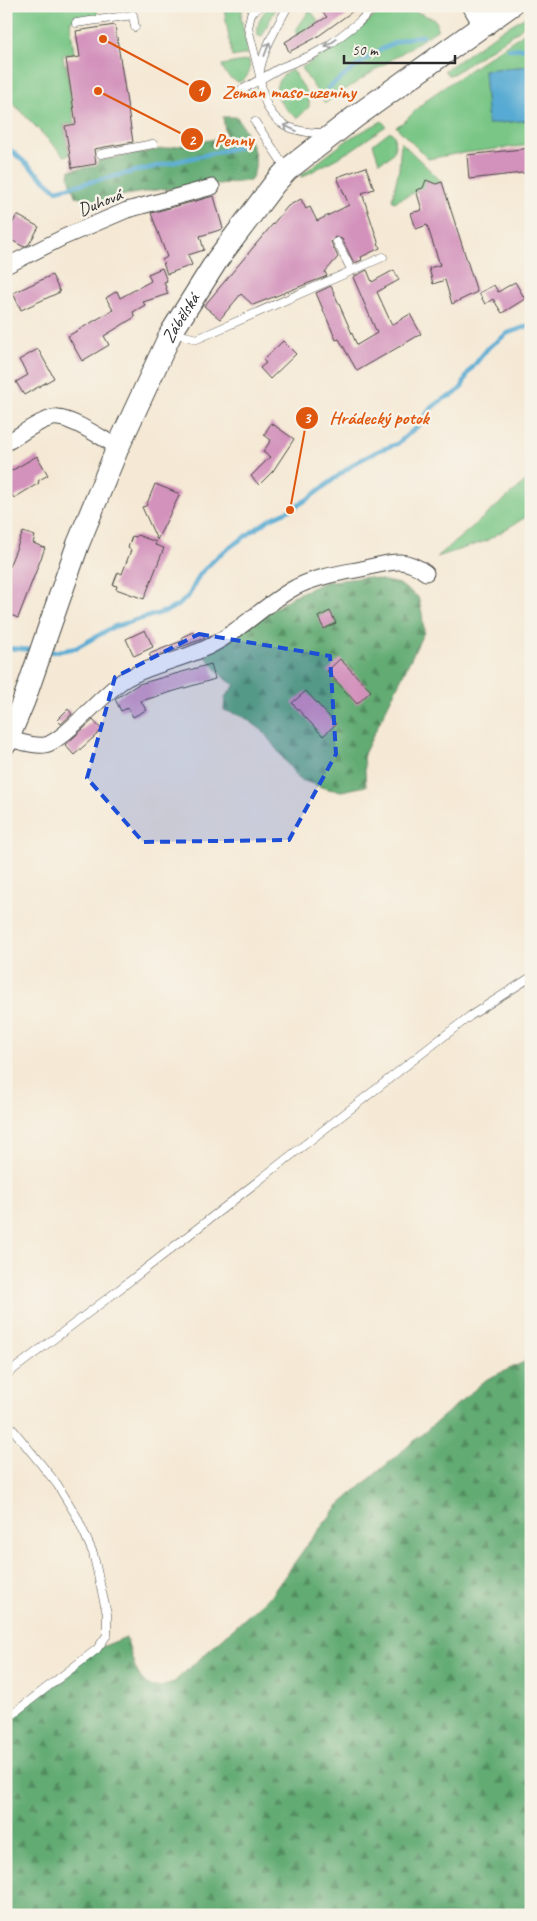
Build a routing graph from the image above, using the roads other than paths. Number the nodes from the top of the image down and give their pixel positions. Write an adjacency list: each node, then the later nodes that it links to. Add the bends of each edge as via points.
1 (260, 6): 9 (lane, via 251,14 248,28)
2 (288, 6): 9 (lane, one-way to 2, via 267,47)
3 (375, 6): 8 (lane, one-way to 8, via 328,46)
4 (510, 6): 5 (main road, Zábělská)
5 (480, 15): 13 (main road, Zábělská)
6 (76, 23): 7 (lane, via 133,15)
7 (136, 27)
8 (280, 68): 9 (lane); 11 (lane, via 268,79)
9 (260, 76): 10 (lane); 11 (lane)
10 (238, 92)
11 (263, 94): 13 (lane, one-way to 11, via 310,133 283,125 272,114)
12 (255, 122): 16 (lane)
13 (334, 133): 16 (main road, Zábělská)
14 (153, 144): 15 (lane)
15 (101, 154)
16 (287, 170): 22 (main road, Zábělská, via 217,260)
17 (212, 188): 20 (street, Duhová, via 127,210)
18 (337, 242): 21 (lane)
19 (383, 257): 21 (lane)
20 (6, 266)
21 (352, 271): 22 (lane, via 197,339)
22 (171, 332): 24 (main road, Zábělská)
23 (6, 443): 24 (street, via 45,420 58,418)
24 (118, 447): 26 (main road, Zábělská, via 78,544)
25 (426, 573): 26 (street, via 401,560 297,587 212,645 124,681 56,741 44,745)
26 (7, 741)
27 (531, 977): 28 (lane, via 470,1016)
28 (6, 1375)
29 (6, 1421): 30 (lane, via 57,1484 77,1517 93,1553 108,1614 107,1635 97,1649)
30 (6, 1720)

